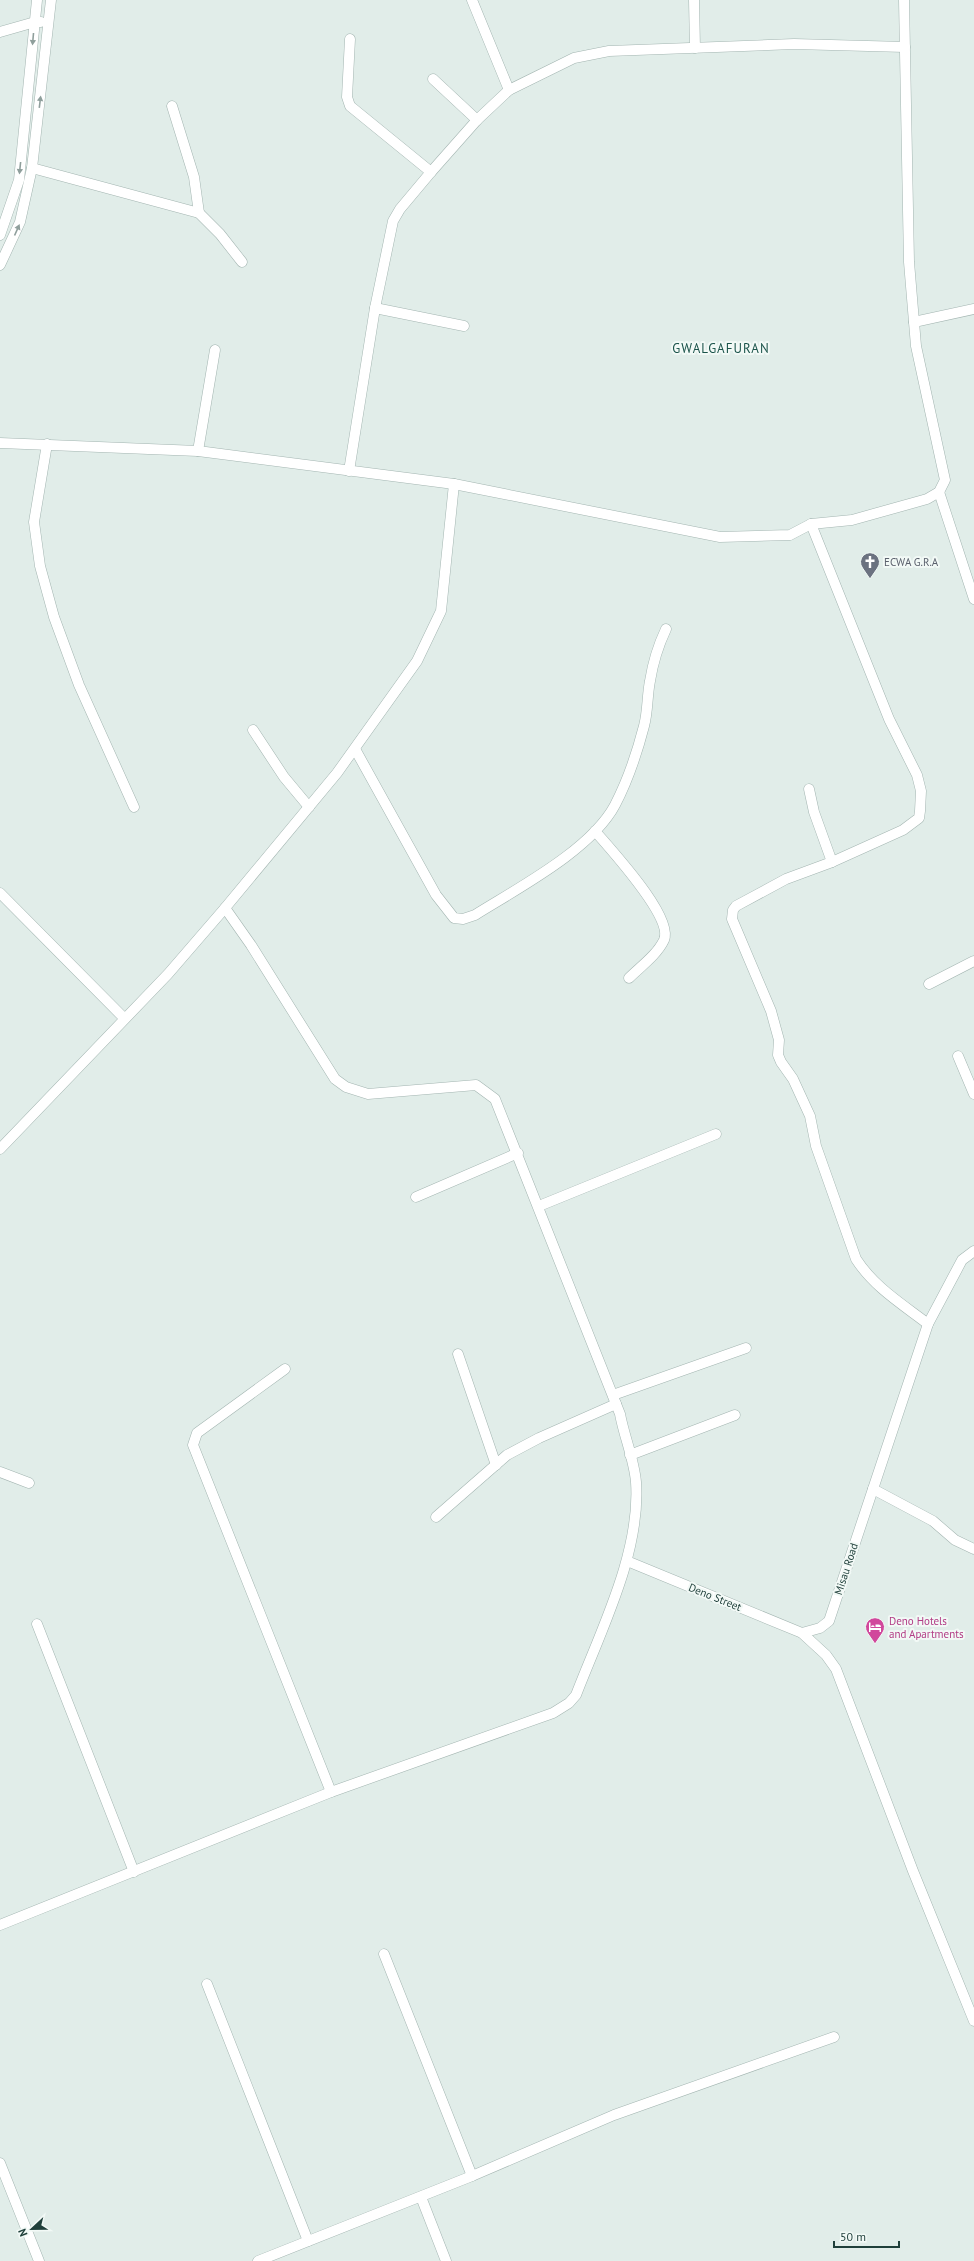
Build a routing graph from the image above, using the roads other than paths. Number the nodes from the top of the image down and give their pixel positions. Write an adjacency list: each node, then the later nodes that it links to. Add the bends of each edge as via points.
1 (37, 0): 6 (street)
2 (51, 0): 7 (street)
3 (472, 0): 13 (street)
4 (694, 0): 11 (street)
5 (904, 0): 10 (street)
6 (35, 22): 7 (street); 8 (street); 19 (street, one-way to 19, via 19,180)
7 (49, 23): 16 (street, one-way to 7)
8 (0, 32)
9 (350, 39): 17 (street, via 347,96 350,106)
10 (905, 47): 11 (street, via 794,44); 24 (street, via 909,262)
11 (695, 48): 13 (street, via 592,53 568,60)
12 (433, 79): 15 (street)
13 (509, 90): 15 (street)
14 (172, 106): 18 (street, via 194,177)
15 (477, 120): 17 (street)
16 (32, 168): 18 (street); 21 (street, one-way to 16, via 20,222)
17 (431, 172): 22 (street, via 393,221)
18 (198, 213): 20 (street, via 220,234)
19 (0, 235)
20 (242, 262)
21 (0, 265)
22 (375, 308): 25 (street); 30 (street)
23 (974, 309): 24 (street)
24 (914, 322): 32 (street, via 916,346 942,462 944,480)
25 (464, 326)
26 (214, 350): 29 (street)
27 (0, 443): 28 (street)
28 (47, 444): 29 (street); 39 (street, via 34,522 40,566 54,616 79,685)
29 (198, 451): 30 (street)
30 (349, 471): 31 (street)
31 (454, 484): 33 (street, via 720,537 790,536); 37 (street, via 441,611 417,661)
32 (939, 492): 33 (street, via 927,499 852,520); 34 (street)
33 (811, 524): 42 (street, via 889,719 917,775 922,803 919,818 911,825)
34 (974, 599)
35 (666, 629): 41 (street, via 656,651 647,714 636,759 614,806)
36 (254, 730): 40 (street, via 284,777)
37 (354, 749): 40 (street); 41 (street, via 436,895 454,918 463,919 475,915 548,868 582,844)
38 (809, 789): 42 (street, via 814,812)
39 (134, 807)
40 (309, 807): 44 (street)
41 (595, 831): 46 (street, via 650,898 665,928 664,939 657,949)
42 (832, 862): 57 (street, via 786,879 736,906 732,919 771,1012 779,1040 780,1062 793,1079 810,1116 816,1146 856,1259 864,1271 887,1293)
43 (0, 893): 48 (street)
44 (225, 908): 48 (street, via 168,974); 53 (street, via 335,1079 346,1087 368,1094 476,1085 495,1099)
45 (974, 961): 47 (street)
46 (629, 978)
47 (929, 984)
48 (124, 1018): 52 (street)
49 (958, 1056): 50 (street)
50 (974, 1094)
51 (716, 1134): 55 (street)
52 (0, 1149)
53 (518, 1153): 54 (street); 55 (street)
54 (416, 1197)
55 (539, 1206): 61 (street)
56 (974, 1251): 57 (street, Misau Road, via 962,1260)
57 (928, 1324): 67 (street, Misau Road)
58 (746, 1348): 61 (street)
59 (458, 1354): 64 (street)
60 (285, 1370): 73 (street, via 197,1433 193,1444)
61 (614, 1400): 63 (street); 64 (street, via 507,1455)
62 (735, 1415): 63 (street)
63 (630, 1455): 70 (street, via 636,1484 634,1519)
64 (496, 1465): 68 (street)
65 (0, 1472): 66 (street)
66 (29, 1483)
67 (873, 1489): 69 (street, via 933,1521 955,1540); 72 (street, Misau Road, via 829,1621 820,1628)
68 (436, 1517)
69 (974, 1549)
70 (627, 1561): 72 (street, Deno Street); 73 (street, via 576,1695 569,1703 553,1713)
71 (37, 1624): 74 (street)
72 (802, 1632): 78 (street, via 826,1655 836,1669 913,1871)
73 (331, 1792): 74 (street)
74 (134, 1872): 75 (street)
75 (0, 1925)
76 (384, 1954): 81 (street)
77 (207, 1984): 83 (street)
78 (974, 2021)
79 (834, 2037): 81 (street, via 614,2115)
80 (0, 2163): 84 (street)
81 (472, 2176): 82 (street)
82 (421, 2197): 83 (street); 86 (street)
83 (308, 2241): 85 (street)
84 (39, 2261)
85 (258, 2261)
86 (446, 2261)

